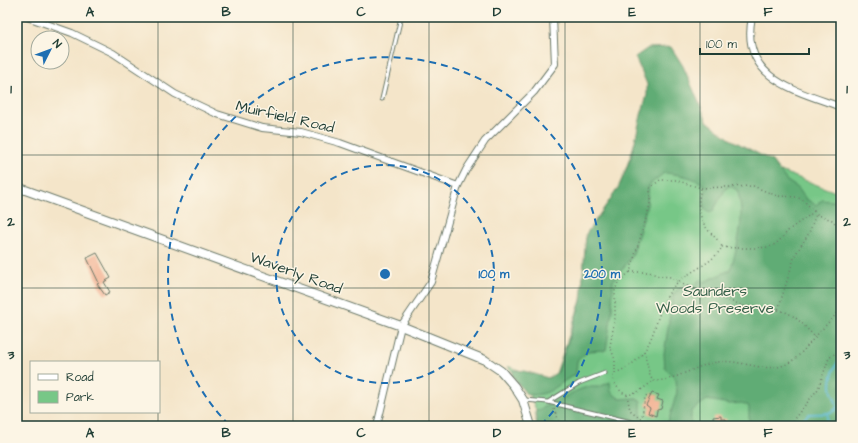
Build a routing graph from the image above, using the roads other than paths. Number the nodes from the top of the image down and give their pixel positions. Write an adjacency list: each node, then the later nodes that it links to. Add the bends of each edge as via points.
1 (27, 17): 7 (street, Muirfield Road, via 72,33 113,53 176,94 217,114 262,128 301,132 340,143)
2 (402, 17): 5 (lane)
3 (553, 17): 7 (street, via 556,64 534,92 484,141)
4 (752, 17): 6 (street, via 751,44 759,63 770,76 787,87)
5 (382, 99)
6 (841, 107)
7 (458, 186): 9 (street, via 431,282)
8 (17, 187): 9 (street, Waverly Road)
9 (401, 326): 11 (street, Waverly Road, via 489,362 509,379); 13 (street)
10 (605, 373): 12 (lane, via 579,383)
11 (523, 400): 12 (lane); 14 (street, Waverly Road)
12 (548, 402): 15 (lane)
13 (377, 426)
14 (531, 426)
15 (648, 426)

